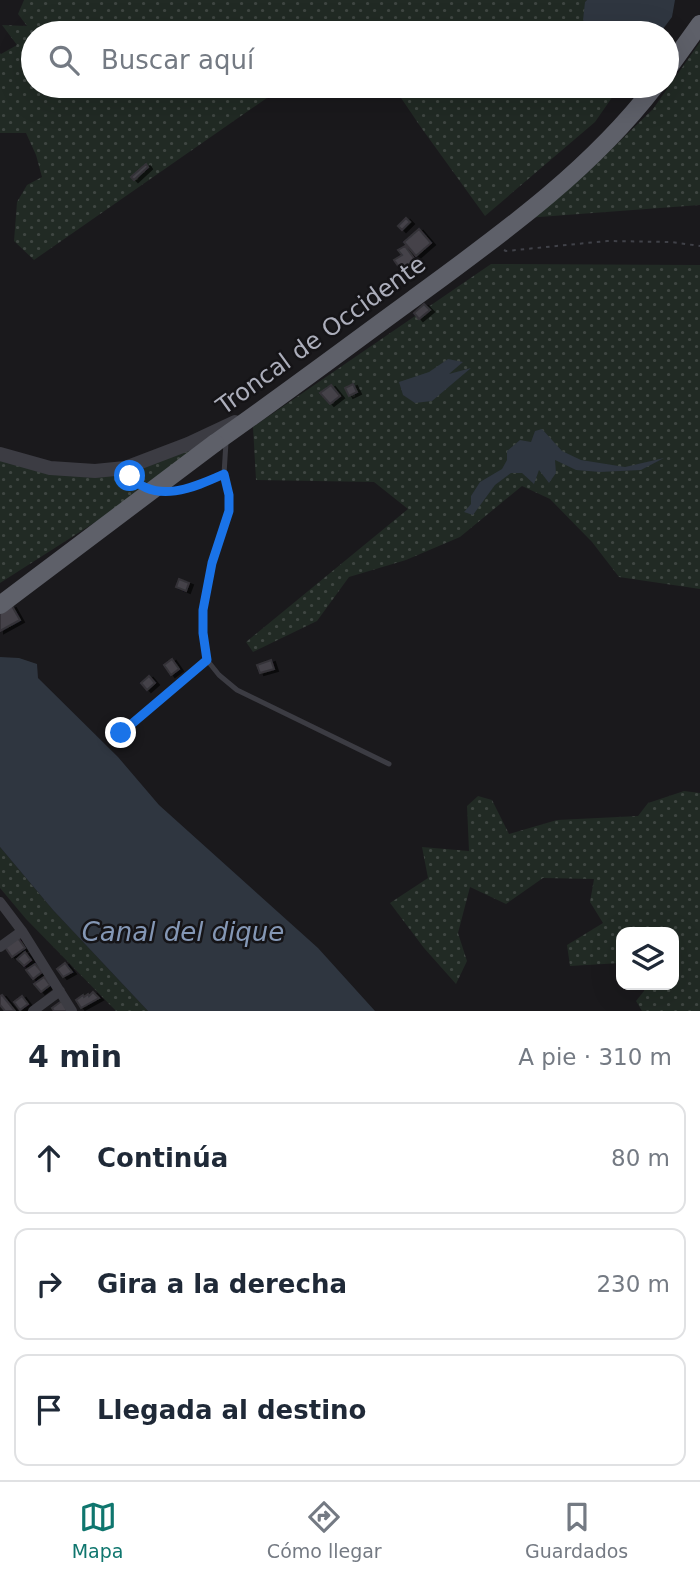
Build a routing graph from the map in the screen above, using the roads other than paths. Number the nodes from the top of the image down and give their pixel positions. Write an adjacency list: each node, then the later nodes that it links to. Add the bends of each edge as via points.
1 (700, 24): 2 (highway)
2 (679, 53)
3 (645, 98): 4 (highway, Troncal de Occidente, via 569,178 494,239)
4 (243, 424): 5 (highway, Troncal de Occidente); 7 (street, via 235,422)
5 (221, 439): 8 (lane); 9 (highway, Troncal de Occidente, bridge)
6 (0, 454): 7 (street, via 50,468)
7 (125, 468): 8 (lane, via 133,480 162,491 186,490)
8 (224, 474): 10 (lane, via 229,511 203,610)
9 (0, 605)
10 (207, 660): 11 (lane); 12 (lane, via 237,690)
11 (121, 733)
12 (389, 764)
13 (0, 902): 14 (street)
14 (22, 931): 15 (street); 16 (street)
15 (0, 947)
16 (60, 991): 17 (street); 18 (street)
17 (33, 1011)
18 (72, 1011)

